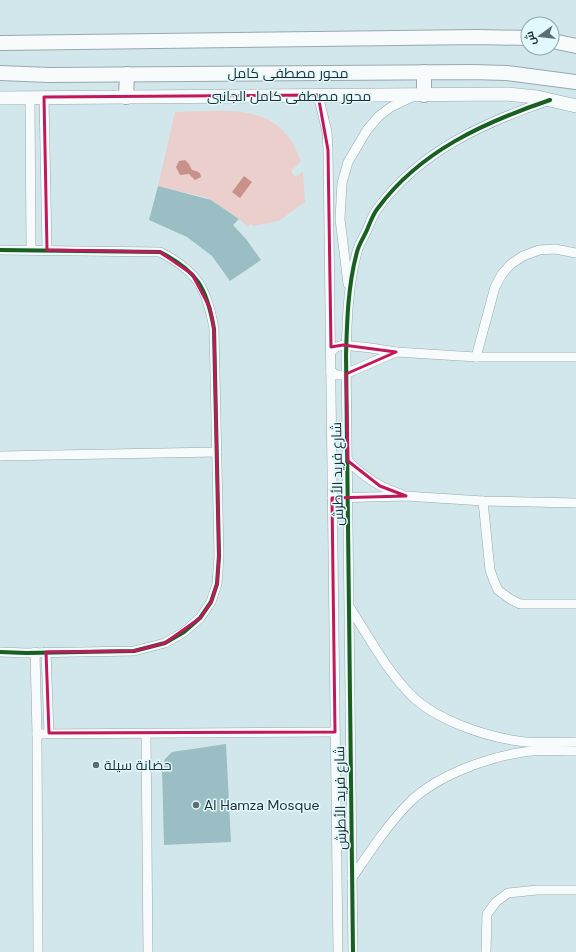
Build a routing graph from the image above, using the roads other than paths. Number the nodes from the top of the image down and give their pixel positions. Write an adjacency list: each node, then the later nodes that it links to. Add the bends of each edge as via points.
1 (520, 38): 2 (main road)
2 (0, 43)
3 (560, 43): 4 (main road)
4 (576, 46)
5 (424, 72): 7 (main road, محور مصطفى كامل); 8 (main road, محور مصطفى كامل, via 507,73); 9 (main road)
6 (0, 73): 7 (main road, محور مصطفى كامل)
7 (127, 74): 12 (main road)
8 (576, 82)
9 (420, 94): 10 (street, محور مصطفى كامل الجانبى); 15 (street, محور مصطفى كامل الجانبى, via 507,94); 21 (street, via 385,110 367,130 348,162 342,183 340,218)
10 (318, 95): 12 (street, محور مصطفى كامل الجانبى); 23 (street, شارع فريد الأطرش, via 327,132 328,150)
11 (44, 97): 12 (street, محور مصطفى كامل الجانبى); 14 (street, محور مصطفى كامل الجانبى); 19 (street)
12 (126, 97)
13 (0, 98): 14 (street, محور مصطفى كامل الجانبى)
14 (30, 98): 18 (street)
15 (550, 100): 16 (street, محور مصطفى كامل الجانبى); 21 (street, شارع فريد الأطرش, via 507,115 465,135 445,146 408,174 377,209 357,251)
16 (576, 106)
17 (0, 250): 18 (street)
18 (31, 250): 19 (street)
19 (47, 250): 29 (street, via 160,252 177,261 192,274 203,290 214,329)
20 (576, 253): 25 (street, via 539,250 511,264 495,287)
21 (349, 293): 22 (street, شارع فريد الأطرش)
22 (346, 346): 23 (street, via 336,347); 24 (street); 28 (street, شارع فريد الأطرش)
23 (331, 352): 27 (street, شارع فريد الأطرش)
24 (396, 352): 25 (street); 28 (street)
25 (476, 357): 26 (street)
26 (576, 357)
27 (331, 370): 28 (street, via 339,375); 33 (street, شارع فريد الأطرش)
28 (346, 374): 31 (street, شارع فريد الأطرش)
29 (217, 452): 30 (street); 41 (street, via 217,584 211,602 200,618 184,632 165,643 134,650)
30 (0, 456)
31 (348, 461): 32 (street, via 368,479); 34 (street, شارع فريد الأطرش)
32 (406, 496): 34 (street); 35 (street)
33 (332, 498): 34 (street); 42 (street, شارع فريد الأطرش)
34 (348, 498): 38 (street, شارع فريد الأطرش)
35 (483, 501): 36 (street); 37 (street, via 490,570 498,590 520,604)
36 (576, 503)
37 (576, 604)
38 (349, 607): 47 (street, via 388,668 412,696 456,723 478,732); 50 (street, شارع فريد الأطرش)
39 (0, 652): 40 (street)
40 (35, 652): 41 (street); 43 (street)
41 (46, 652): 44 (street)
42 (335, 732): 45 (street); 49 (street, شارع فريد الأطرش)
43 (37, 734): 44 (street); 53 (street)
44 (49, 734): 45 (street)
45 (146, 734): 54 (street)
46 (576, 742): 47 (street)
47 (535, 747): 48 (street); 51 (street, via 456,771 433,784 407,804)
48 (576, 751)
49 (336, 799): 50 (street); 55 (street, شارع فريد الأطرش)
50 (351, 800): 51 (street, شارع فريد الأطرش)
51 (352, 878): 56 (street, شارع فريد الأطرش)
52 (576, 890): 57 (street, via 508,893 496,902 487,914)
53 (38, 952)
54 (148, 952)
55 (338, 952)
56 (353, 952)
57 (486, 952)

